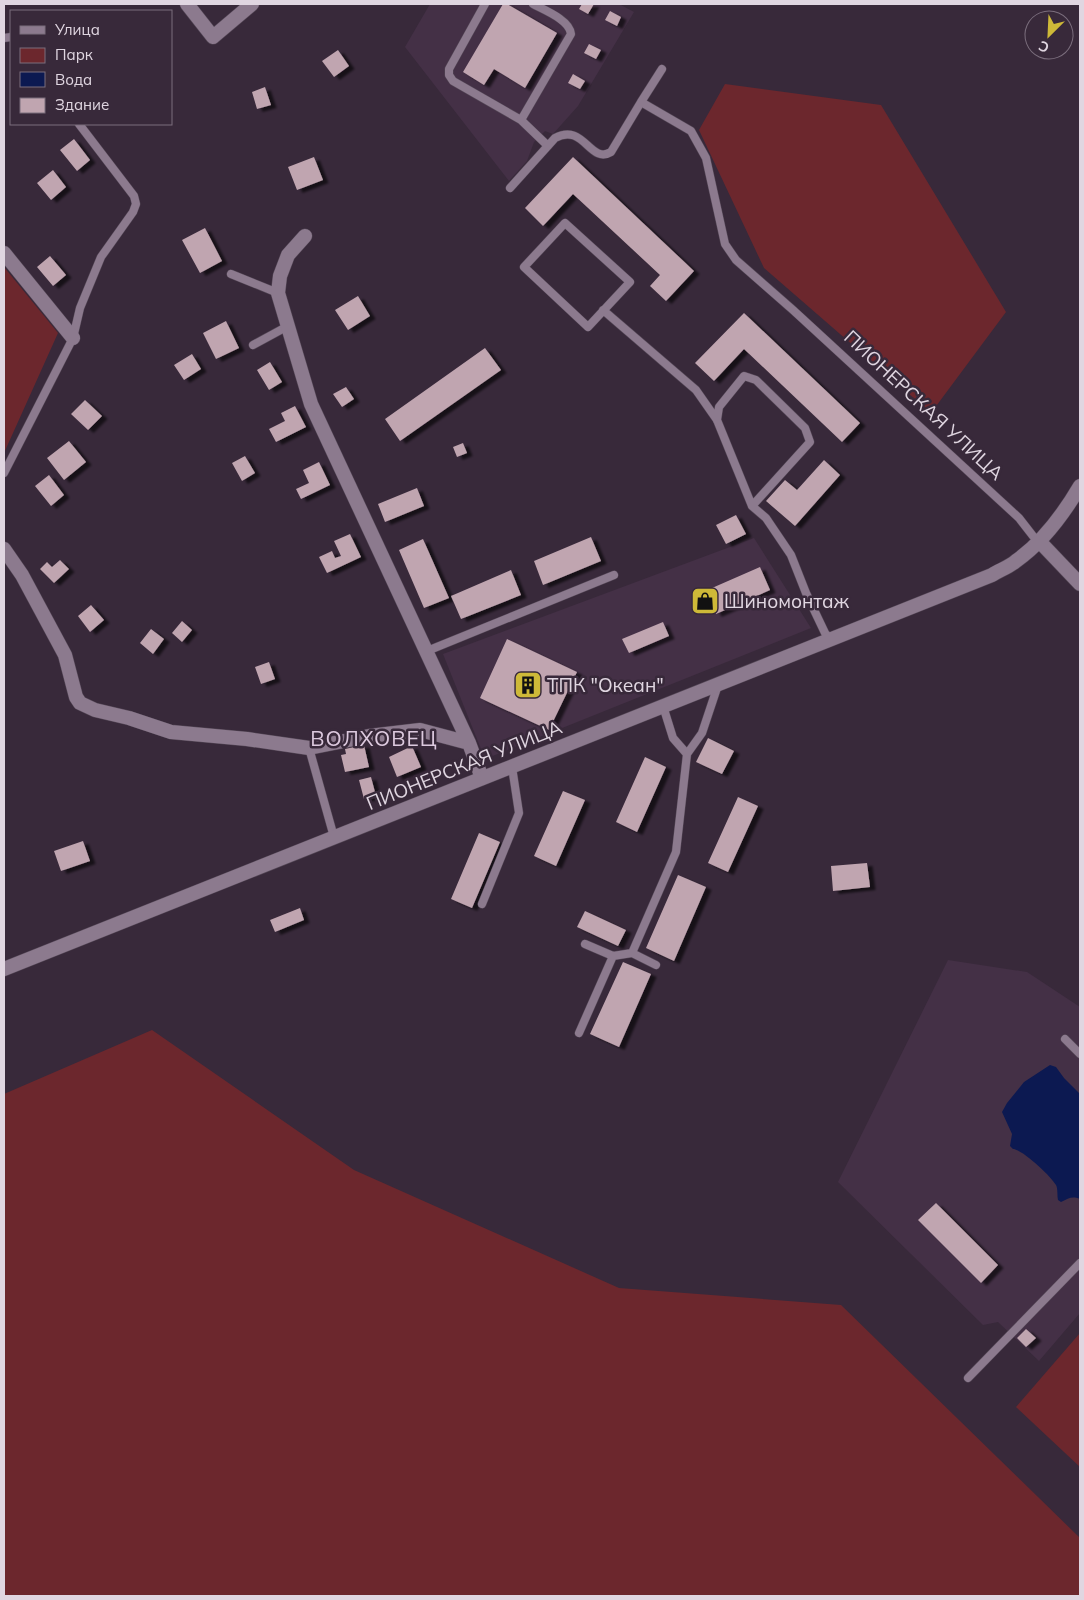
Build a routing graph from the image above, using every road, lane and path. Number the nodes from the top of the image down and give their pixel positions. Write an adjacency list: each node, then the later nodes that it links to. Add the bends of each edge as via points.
1 (187, 4): 2 (street, via 213,37)
2 (252, 4)
3 (485, 4): 7 (lane, via 449,68 449,75 453,82)
4 (533, 4): 7 (lane, via 564,21 571,34)
5 (662, 69): 6 (lane)
6 (641, 102): 9 (lane, via 611,152 606,155 594,151 570,134 555,138); 23 (lane, ПИОНЕРСКАЯ УЛИЦА, via 691,131 706,158 725,244 736,260 1012,512)
7 (521, 120): 9 (lane)
8 (80, 125): 17 (lane, via 134,196 136,204 102,257 80,308)
9 (548, 146): 10 (lane)
10 (510, 188)
11 (305, 236): 14 (street, via 288,255)
12 (4, 253): 17 (street)
13 (232, 274): 14 (lane)
14 (278, 293): 16 (street)
15 (603, 310): 15 (lane, via 630,282 566,223 524,268 588,327); 19 (lane, via 696,390)
16 (288, 326): 18 (lane); 28 (street, via 311,404)
17 (73, 338): 20 (lane)
18 (252, 345)
19 (717, 420): 22 (lane); 22 (lane, via 719,407 744,376 756,380 805,428 810,442)
20 (4, 473)
21 (1080, 486): 23 (street, ПИОНЕРСКАЯ УЛИЦА)
22 (752, 506): 27 (lane, via 766,518 791,555)
23 (1040, 542): 26 (street, ПИОНЕРСКАЯ УЛИЦА); 27 (street, ПИОНЕРСКАЯ УЛИЦА, via 992,575)
24 (4, 549): 32 (street, via 22,575 65,655 80,703 171,732)
25 (614, 575): 28 (lane)
26 (1080, 584)
27 (830, 639): 29 (street, ПИОНЕРСКАЯ УЛИЦА)
28 (427, 651): 31 (street)
29 (718, 685): 30 (street, ПИОНЕРСКАЯ УЛИЦА); 33 (lane, via 702,733)
30 (663, 706): 33 (lane, via 673,738); 34 (street, ПИОНЕРСКАЯ УЛИЦА)
31 (469, 743): 32 (street, via 420,730); 35 (street)
32 (309, 748): 36 (lane)
33 (687, 754): 39 (lane, via 676,852)
34 (512, 767): 35 (street, ПИОНЕРСКАЯ УЛИЦА); 37 (lane, via 519,813)
35 (482, 778): 36 (street, ПИОНЕРСКАЯ УЛИЦА)
36 (334, 837): 42 (street, ПИОНЕРСКАЯ УЛИЦА)
37 (482, 904)
38 (585, 944): 40 (lane)
39 (632, 953): 40 (lane); 41 (lane)
40 (613, 956): 43 (lane)
41 (656, 965)
42 (4, 969)
43 (579, 1033)
44 (1065, 1039): 45 (lane)
45 (1080, 1054)
46 (1080, 1263): 47 (lane)
47 (968, 1378)

